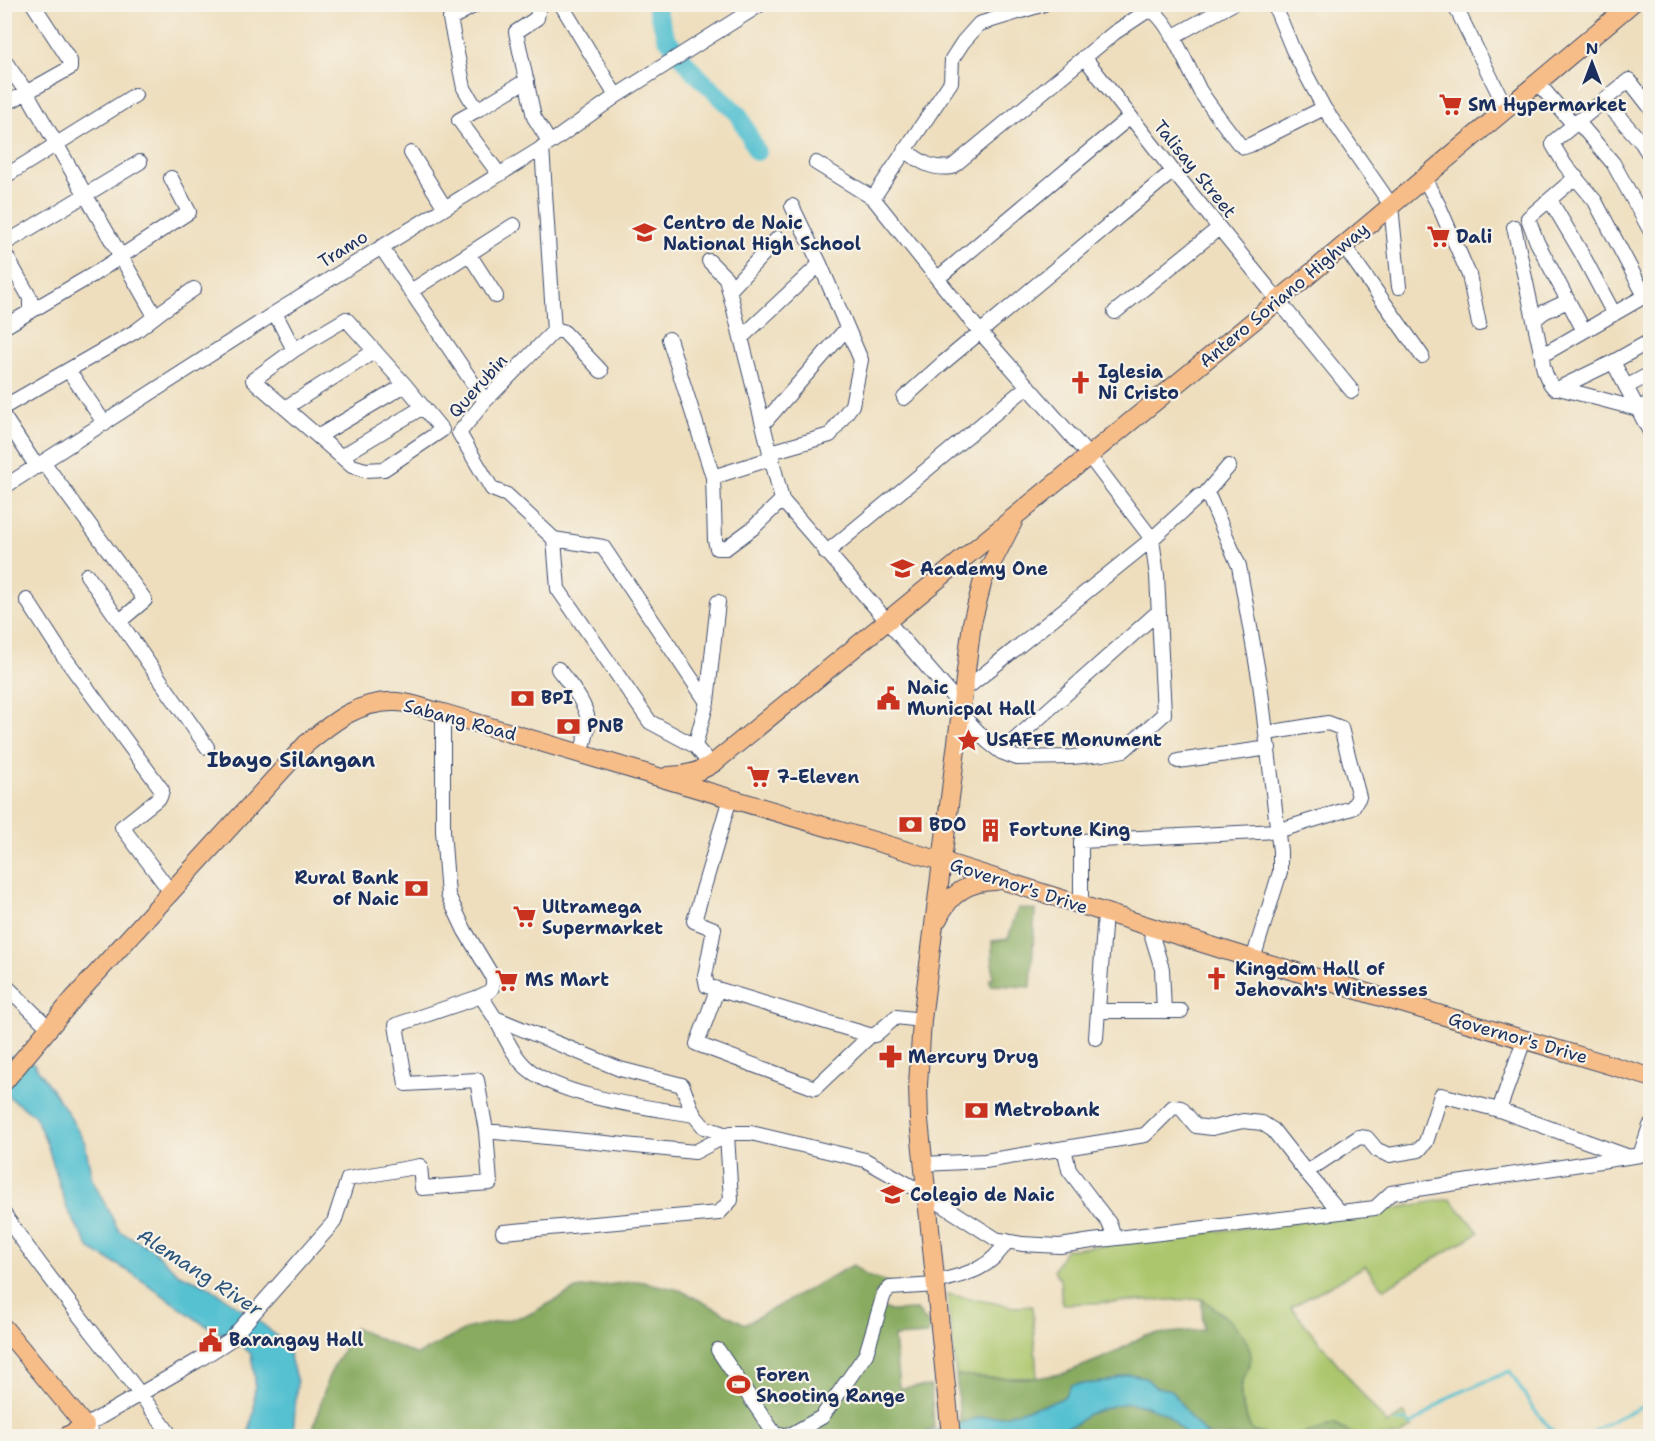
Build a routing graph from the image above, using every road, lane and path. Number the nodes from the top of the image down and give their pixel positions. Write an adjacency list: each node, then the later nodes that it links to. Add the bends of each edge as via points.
1 (33, 4): 17 (street, via 71,64 66,72)
2 (477, 4): 25 (street, via 450,19 464,88)
3 (535, 4): 15 (street, via 537,18 516,32)
4 (761, 4): 11 (street, Tramo)
5 (1044, 4): 30 (street, via 979,24 952,59 951,82)
6 (1232, 4): 12 (street)
7 (1274, 4): 23 (street)
8 (1454, 4): 24 (street)
9 (1631, 4): 16 (main road, Antero Soriano Highway)
10 (566, 6): 19 (street)
11 (739, 10): 19 (street, Tramo, via 694,46)
12 (1172, 37): 13 (street, via 1159,15 1149,11); 23 (street, via 1201,92 1244,147)
13 (1084, 57): 26 (street, Talisay Street); 30 (street, via 952,168 924,164)
14 (4, 60): 17 (street)
15 (527, 80): 25 (street); 29 (street, via 534,117)
16 (1537, 82): 24 (main road, Antero Soriano Highway); 27 (street)
17 (27, 93): 21 (street); 28 (street)
18 (135, 95): 28 (street)
19 (616, 96): 29 (street, Tramo)
20 (1604, 100): 22 (street, via 1629,80); 27 (street); 32 (street)
21 (4, 105)
22 (1650, 107)
23 (1324, 108): 45 (street)
24 (1506, 108): 40 (main road, Antero Soriano Highway)
25 (477, 110): 36 (street, via 459,120)
26 (1130, 117): 35 (street, Talisay Street); 60 (street)
27 (1576, 124): 38 (street, via 1553,142); 50 (street, via 1613,163)
28 (56, 145): 37 (street); 41 (street)
29 (546, 145): 36 (street, Tramo); 78 (street)
30 (906, 151): 42 (street)
31 (411, 153): 46 (street)
32 (1650, 156)
33 (140, 162): 41 (street)
34 (816, 163): 42 (street)
35 (1173, 171): 49 (street, Talisay Street); 80 (street)
36 (499, 174): 46 (street, Tramo)
37 (4, 177)
38 (1576, 177): 43 (street); 65 (street, via 1595,201)
39 (171, 178): 57 (street, via 189,212)
40 (1424, 178): 45 (main road, Antero Soriano Highway); 75 (street, via 1469,276)
41 (86, 195): 52 (street); 57 (street)
42 (873, 198): 60 (street)
43 (1550, 200): 47 (street); 72 (street)
44 (792, 206): 59 (street)
45 (1391, 206): 53 (main road, Antero Soriano Highway); 61 (street)
46 (444, 208): 54 (street, Tramo)
47 (1528, 218): 68 (street, via 1536,242); 74 (street, via 1509,231)
48 (514, 225): 56 (street)
49 (1219, 228): 67 (street, Talisay Street); 70 (street)
50 (1650, 230)
51 (778, 238): 64 (street)
52 (4, 244)
53 (1344, 246): 67 (main road, Antero Soriano Highway); 86 (street)
54 (381, 247): 63 (street); 71 (street, Tramo)
55 (4, 252): 69 (street, via 30,298)
56 (469, 254): 63 (street); 66 (street)
57 (121, 256): 69 (street); 73 (street)
58 (709, 261): 64 (street, via 726,278)
59 (820, 264): 77 (street); 81 (street)
60 (938, 278): 80 (street)
61 (1399, 287)
62 (195, 289): 73 (street)
63 (411, 291): 98 (street)
64 (729, 291): 81 (street)
65 (1648, 294): 72 (street)
66 (496, 296)
67 (1279, 300): 96 (street, Talisay Street); 112 (main road, Antero Soriano Highway)
68 (1568, 301): 74 (street); 79 (street)
69 (30, 312): 76 (street)
70 (1115, 312)
71 (275, 313): 84 (street); 105 (street, Tramo)
72 (1614, 314): 79 (street)
73 (155, 316): 89 (street)
74 (1534, 320): 87 (street)
75 (1479, 324)
76 (4, 327)
77 (847, 328): 104 (street); 110 (street, via 861,360 852,405 830,435)
78 (554, 331): 90 (street, via 562,330); 98 (street, Querubin)
79 (1584, 331): 87 (street)
80 (981, 333): 93 (street); 97 (street)
81 (741, 338): 104 (street)
82 (669, 339): 115 (street)
83 (1650, 341): 88 (street)
84 (294, 350): 85 (street, via 346,319); 102 (street, via 253,380)
85 (375, 351): 92 (street); 102 (street)
86 (1422, 356)
87 (1542, 357): 95 (street, via 1550,384)
88 (1613, 362): 94 (street); 95 (street)
89 (69, 371): 100 (street); 105 (street)
90 (601, 371)
91 (1650, 374): 94 (street)
92 (405, 385): 101 (street); 109 (street)
93 (1028, 386): 112 (street); 122 (street)
94 (1626, 387): 99 (street)
95 (1558, 388): 99 (street)
96 (1352, 391)
97 (904, 398)
98 (485, 401): 108 (street, Querubin)
99 (1644, 405): 107 (street)
100 (4, 407)
101 (423, 407): 106 (street); 111 (street)
102 (285, 408): 109 (street)
103 (4, 417): 113 (street)
104 (764, 423): 110 (street)
105 (105, 424): 113 (street, Tramo)
106 (442, 430): 108 (street); 111 (street, via 384,469 352,466)
107 (1650, 431)
108 (459, 433): 120 (street, Querubin, via 492,489 507,495)
109 (319, 436): 111 (street)
110 (772, 455): 115 (street); 118 (street)
111 (342, 456)
112 (1089, 456): 119 (main road, Antero Soriano Highway); 121 (street)
113 (41, 465): 116 (street, Tramo); 127 (street, via 145,600)
114 (1229, 466): 117 (street)
115 (712, 477): 118 (street, via 717,548 726,548)
116 (4, 487)
117 (1204, 495): 121 (street); 133 (street, via 1209,497 1239,566)
118 (782, 500): 122 (street)
119 (1018, 513): 128 (main road); 131 (main road, Antero Soriano Highway, via 983,580 972,623)
120 (554, 539): 130 (street, via 603,547); 134 (street, via 558,589 650,722)
121 (1152, 539): 126 (street); 131 (street)
122 (826, 553): 128 (street)
123 (87, 575): 127 (street)
124 (27, 600): 146 (street, via 162,790 160,797 122,827)
125 (718, 602): 130 (street)
126 (1158, 612): 137 (street); 137 (street, via 1164,714 1124,750 1072,757 1017,758)
127 (120, 621): 135 (street)
128 (886, 622): 131 (street); 140 (main road)
129 (558, 669): 138 (street, via 580,700 588,723)
130 (707, 702): 134 (street)
131 (961, 704): 137 (street, via 988,742); 144 (main road, Antero Soriano Highway)
132 (443, 713): 138 (main road, Sabang Road); 146 (main road, Sabang Road, via 398,702 367,705 340,716 306,744); 154 (street, via 443,831 448,895 494,981 489,993)
133 (1267, 733): 136 (street); 143 (street, via 1328,723 1341,728 1359,797 1352,808)
134 (695, 746): 140 (street)
135 (207, 747)
136 (1269, 748): 139 (street); 143 (street)
137 (1000, 752)
138 (581, 755): 141 (main road, Sabang Road)
139 (1178, 761)
140 (711, 765): 141 (main road, via 684,775)
141 (654, 775): 142 (main road, Sabang Road)
142 (730, 798): 144 (main road, Sabang Road); 153 (street, via 694,921 714,929 705,982)
143 (1277, 831): 147 (street, via 1081,841); 151 (street, via 1280,872)
144 (941, 861): 145 (main road, Governor's Drive); 150 (main road, Governor's Drive)
145 (1001, 881): 147 (main road, Governor's Drive); 150 (main road, via 972,884 955,895 944,907)
146 (170, 891): 160 (main road, Sabang Road)
147 (1081, 905): 148 (main road, Governor's Drive)
148 (1105, 913): 149 (main road, Governor's Drive); 155 (street)
149 (1149, 926): 151 (main road, Governor's Drive); 156 (street, via 1162,969)
150 (933, 932): 159 (main road, Governor's Drive)
151 (1253, 958): 163 (main road, Governor's Drive)
152 (4, 984): 160 (street)
153 (717, 990): 161 (street); 161 (street, via 697,1044 815,1088)
154 (481, 996): 158 (street); 171 (street, via 396,1025 406,1084 477,1080)
155 (1098, 1011): 156 (street); 162 (street)
156 (1164, 1011): 157 (street)
157 (1181, 1011)
158 (495, 1018): 169 (street, via 620,1069 682,1085); 169 (street, via 526,1068 557,1086)
159 (922, 1020): 161 (street, via 896,1017); 175 (main road, Governor's Drive, via 918,1092)
160 (49, 1029): 165 (main road, Sabang Road)
161 (871, 1035)
162 (1096, 1038)
163 (1524, 1040): 164 (main road, Governor's Drive); 168 (street)
164 (1650, 1077)
165 (4, 1082)
166 (1427, 1092): 167 (street)
167 (1441, 1095): 168 (street); 176 (street, via 1426,1142 1419,1150 1389,1155 1377,1150 1367,1138 1359,1137)
168 (1499, 1110): 174 (street)
169 (694, 1115): 172 (street, via 704,1127)
170 (1650, 1126): 174 (street)
171 (486, 1131): 172 (street, via 695,1152); 186 (street, via 490,1183 422,1188 420,1166 348,1179 334,1222 230,1340)
172 (727, 1135): 177 (street, via 751,1133 866,1160); 180 (street, via 731,1200 718,1213)
173 (1064, 1148): 175 (street, via 985,1161); 176 (street, via 1145,1135 1173,1107 1181,1108 1196,1126 1262,1123 1273,1130); 181 (street, via 1069,1170 1109,1223)
174 (1640, 1155): 178 (street, via 1391,1193 1375,1208)
175 (923, 1164): 177 (main road, Governor's Drive)
176 (1306, 1172): 178 (street)
177 (927, 1195): 182 (street, via 996,1239); 183 (main road, Governor's Drive)
178 (1340, 1212): 181 (street)
179 (4, 1214): 186 (street, via 39,1265)
180 (503, 1232)
181 (1115, 1238): 182 (street, via 1060,1246)
182 (1007, 1241): 183 (street, via 987,1265)
183 (936, 1284): 185 (street, via 890,1288 884,1294 866,1354 822,1417 792,1434 776,1436); 190 (main road, Governor's Drive)
184 (4, 1328): 187 (main road)
185 (718, 1350)
186 (141, 1394): 187 (street); 189 (street)
187 (89, 1431): 188 (main road)
188 (68, 1437)
189 (171, 1437)
190 (951, 1437)

